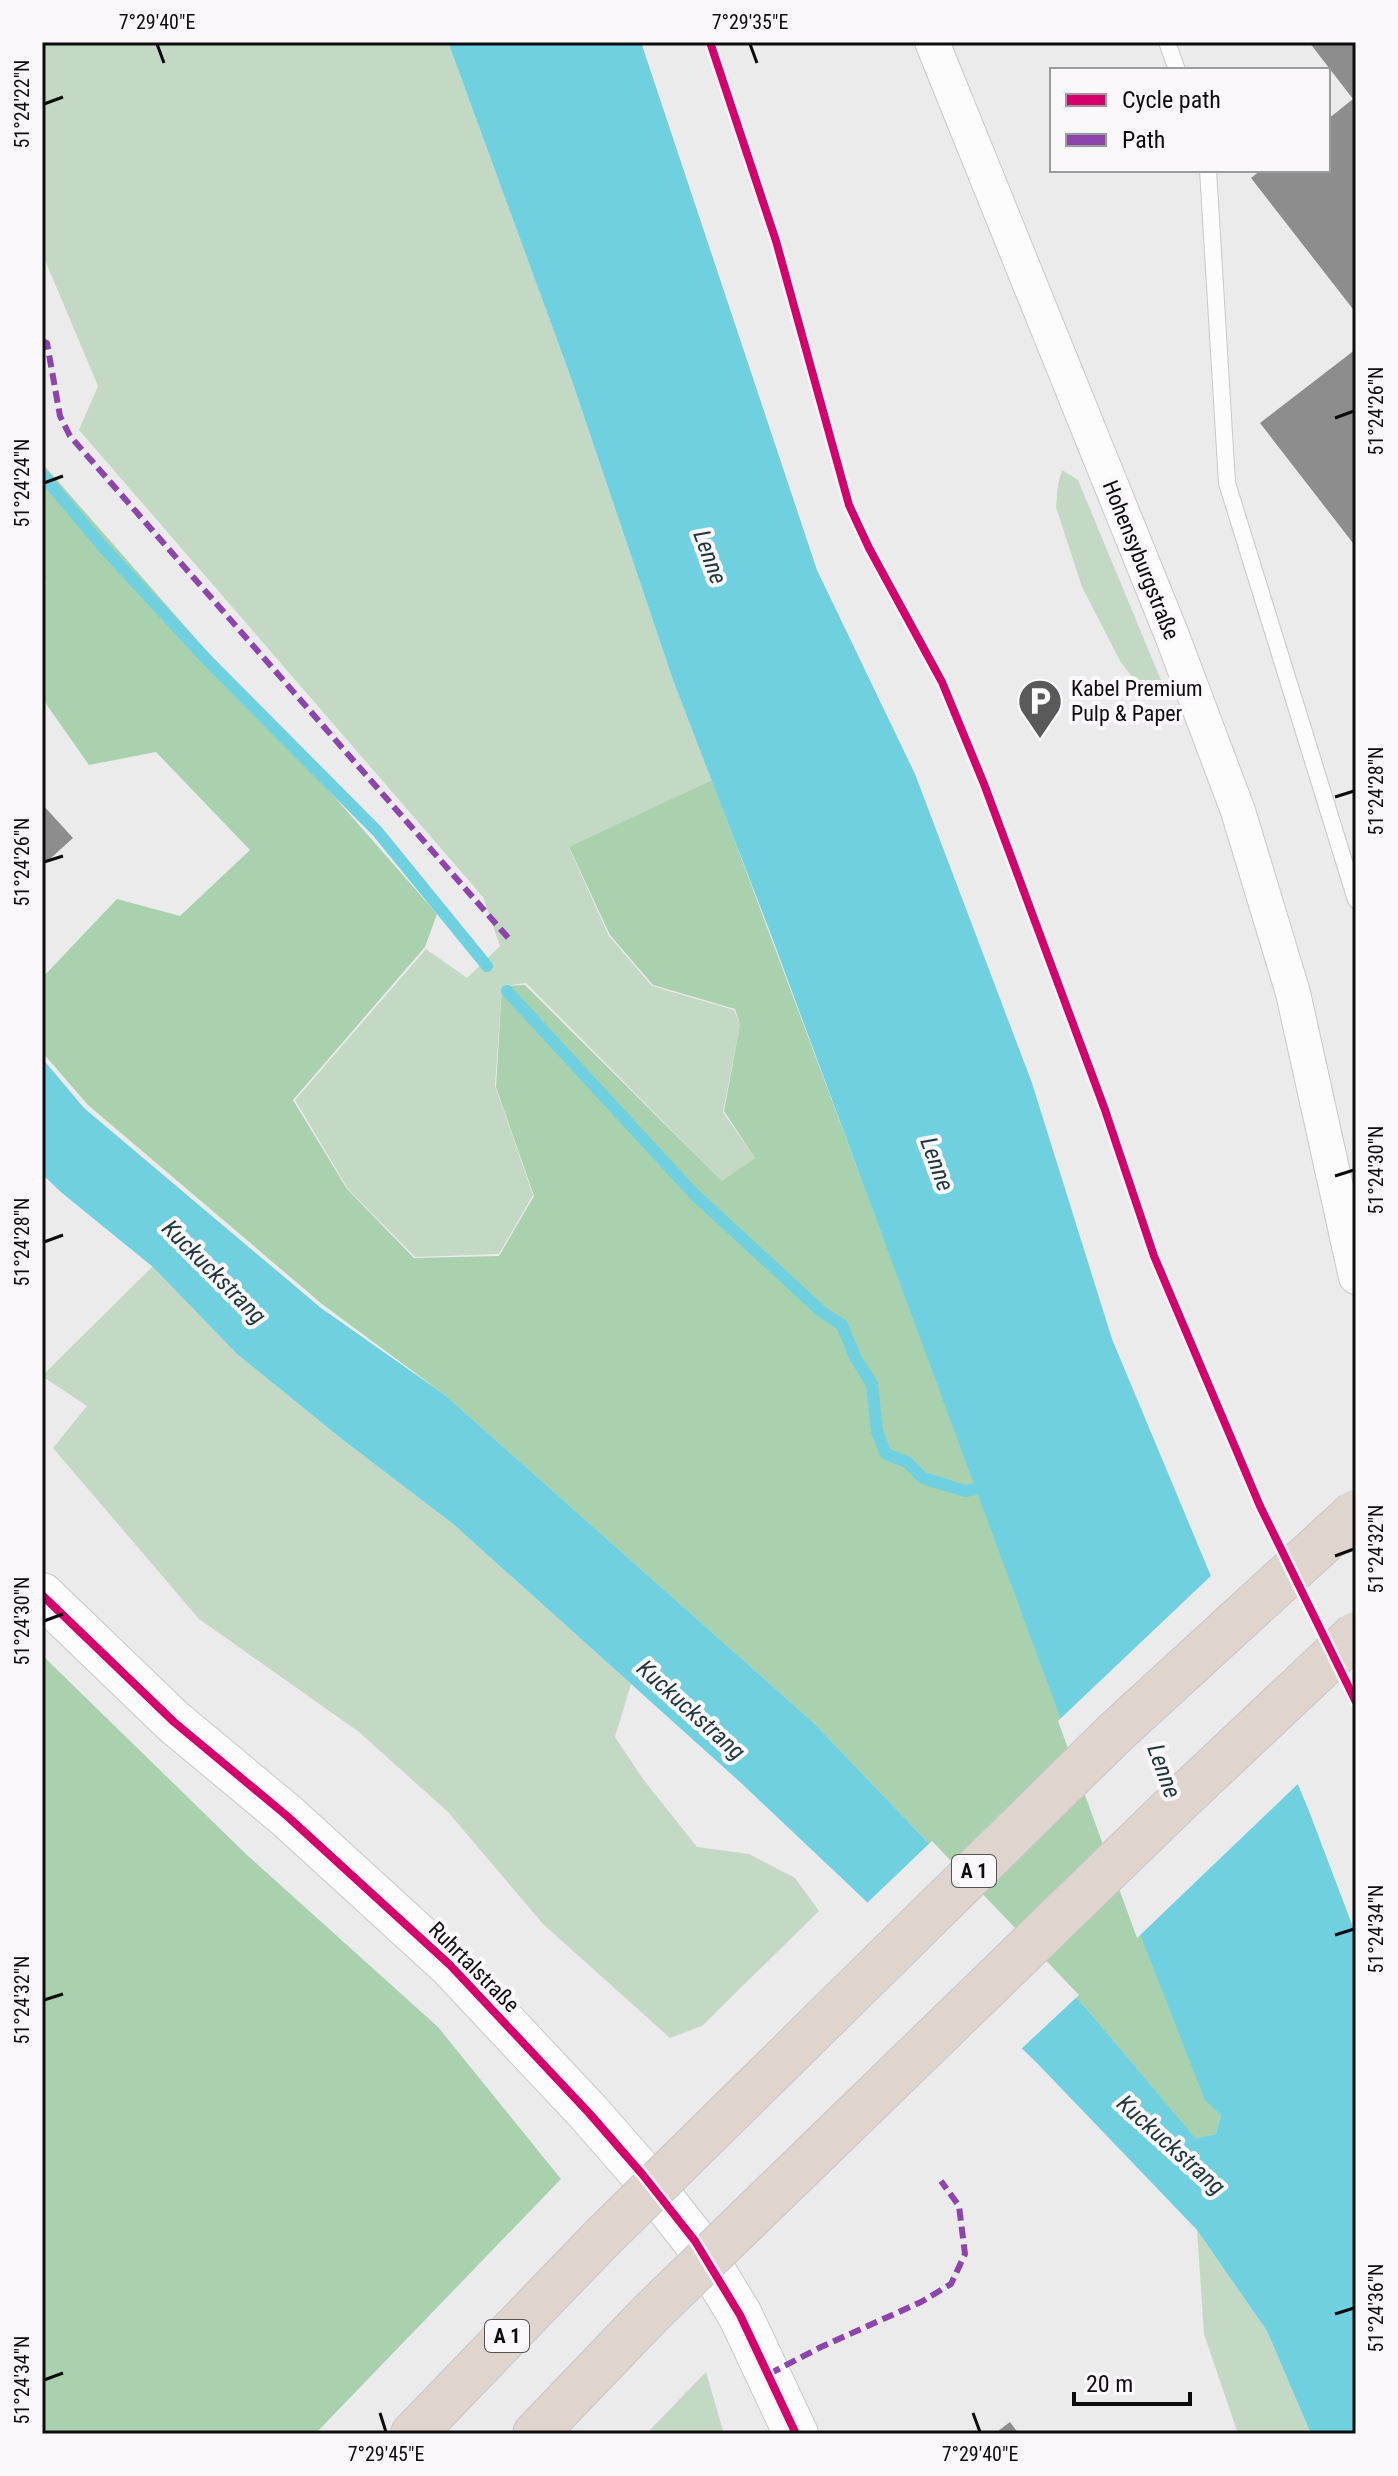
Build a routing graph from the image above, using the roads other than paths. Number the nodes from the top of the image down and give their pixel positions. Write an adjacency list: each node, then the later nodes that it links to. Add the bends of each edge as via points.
1 (932, 42): 6 (street, Hohensyburgstraße, via 1238,811 1293,993)
2 (1167, 42): 3 (lane)
3 (1176, 68)
4 (1208, 172): 5 (lane, via 1227,483)
5 (1356, 900)
6 (1356, 1277)
7 (1356, 1512): 10 (highway, A 1, bridge, via 1116,1732 601,2239)
8 (42, 1595): 12 (main road, Ruhrtalstraße, via 174,1722 287,1816 450,1965 589,2113 695,2241 740,2315)
9 (1356, 1634): 11 (highway, bridge, via 651,2313)
10 (413, 2434)
11 (535, 2434)
12 (796, 2434)

